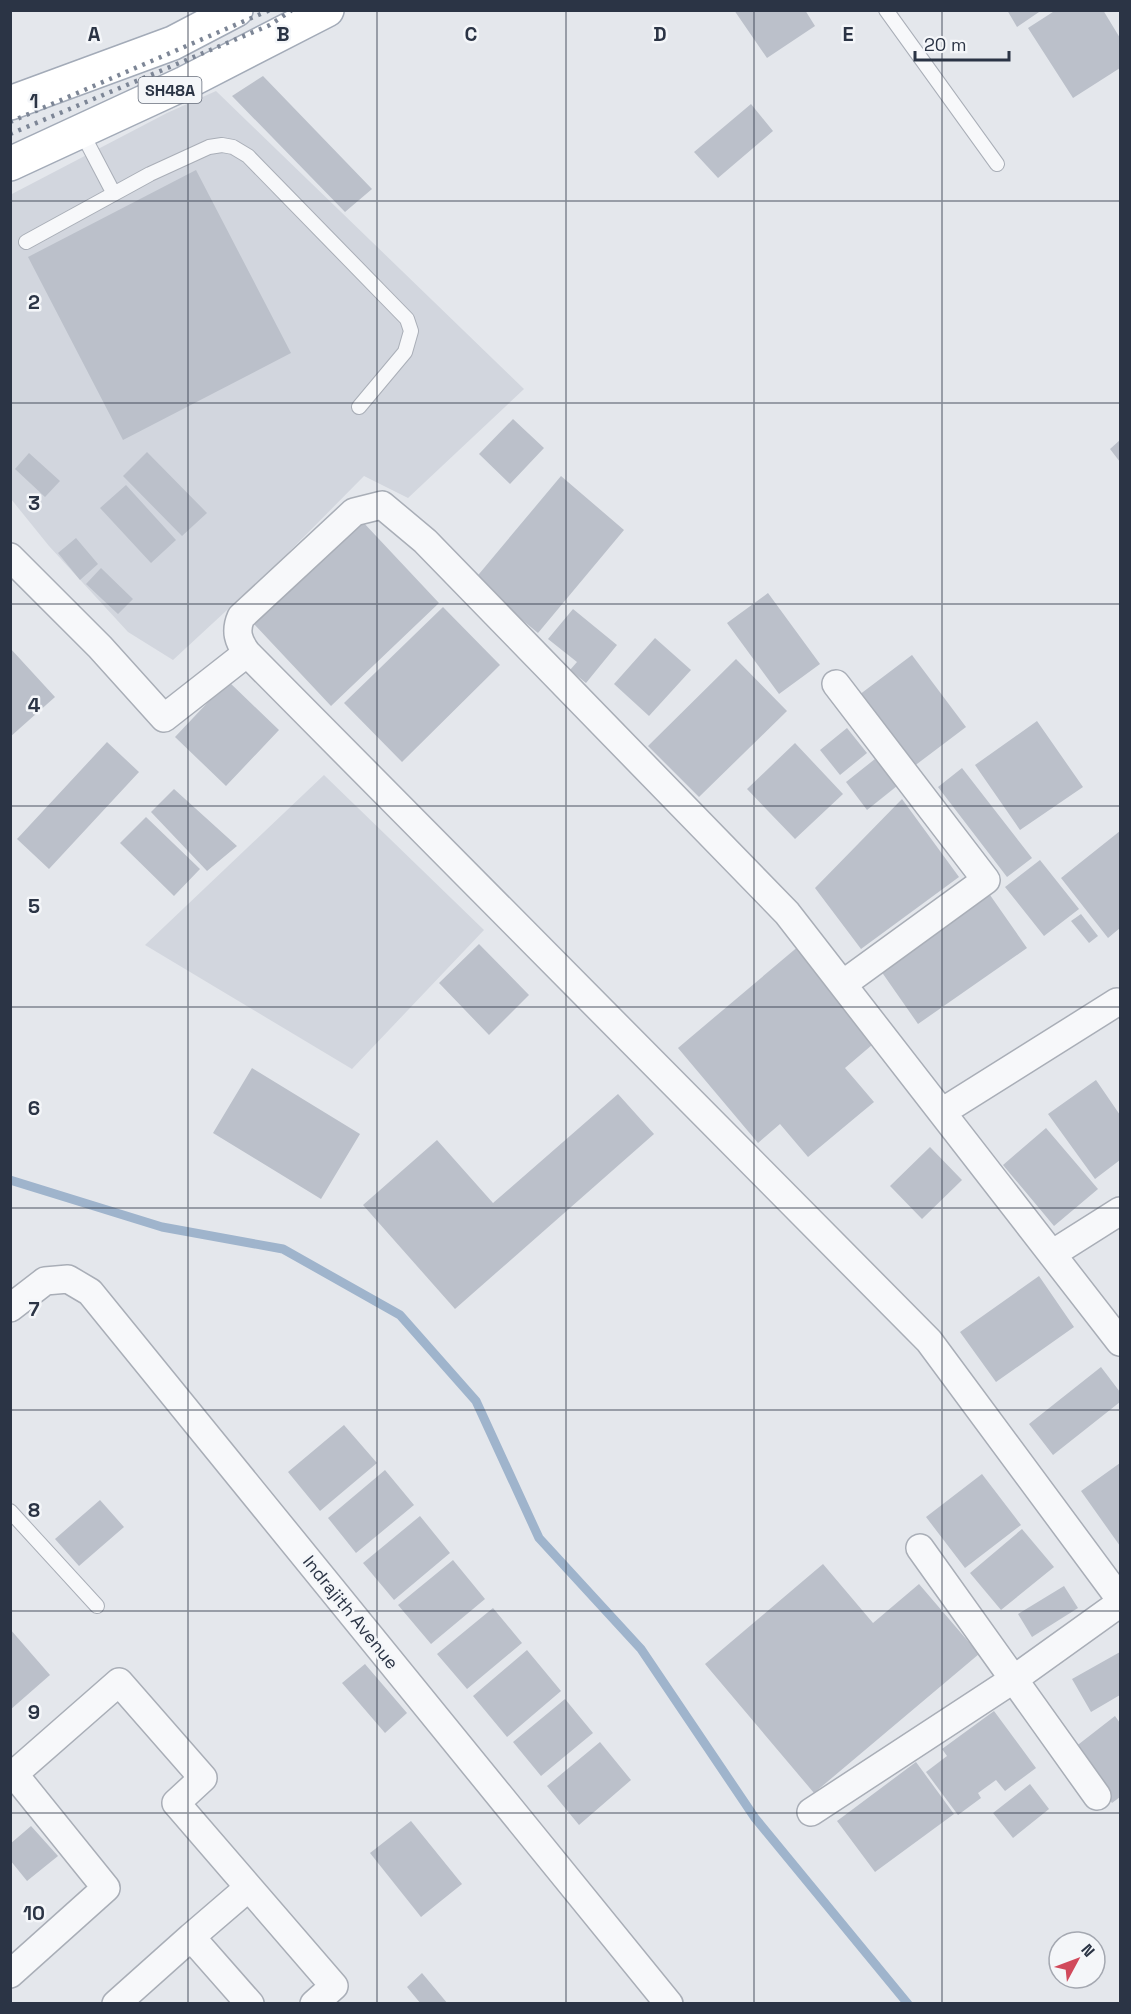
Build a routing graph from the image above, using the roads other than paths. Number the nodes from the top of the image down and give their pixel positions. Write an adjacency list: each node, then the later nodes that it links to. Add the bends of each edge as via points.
1 (236, 10): 4 (main road, SH48A, via 173,43)
2 (327, 10): 5 (main road, SH48A)
3 (886, 10): 7 (lane)
4 (10, 104)
5 (81, 131): 6 (main road, SH48A); 8 (lane)
6 (10, 164)
7 (997, 164)
8 (114, 194): 9 (lane); 10 (lane, via 209,147 233,147 248,156 407,319 411,332 405,352)
9 (26, 242)
10 (359, 407)
11 (10, 557): 12 (street, via 164,718)
12 (247, 653): 14 (street, via 238,635 241,617 354,512 382,505 425,541 787,913); 23 (street, via 929,1341)
13 (836, 684): 14 (street, via 986,880)
14 (843, 984): 16 (street)
15 (1117, 1002): 16 (street)
16 (942, 1112): 18 (street)
17 (1120, 1211): 18 (street)
18 (1052, 1254): 20 (street)
19 (10, 1308): 34 (street, Indrajith Avenue, via 45,1281 68,1279 90,1292)
20 (1120, 1342)
21 (10, 1511): 24 (lane)
22 (920, 1548): 25 (street)
23 (1120, 1601): 25 (street)
24 (96, 1606)
25 (1014, 1679): 26 (street); 27 (street)
26 (1097, 1796)
27 (811, 1812)
28 (248, 1888): 29 (street); 30 (street, via 176,1803 203,1778 119,1682 14,1774 106,1888); 33 (street, via 334,1986)
29 (191, 1937): 31 (street); 32 (street)
30 (10, 1974)
31 (116, 2004)
32 (250, 2004)
33 (314, 2004)
34 (669, 2004)

